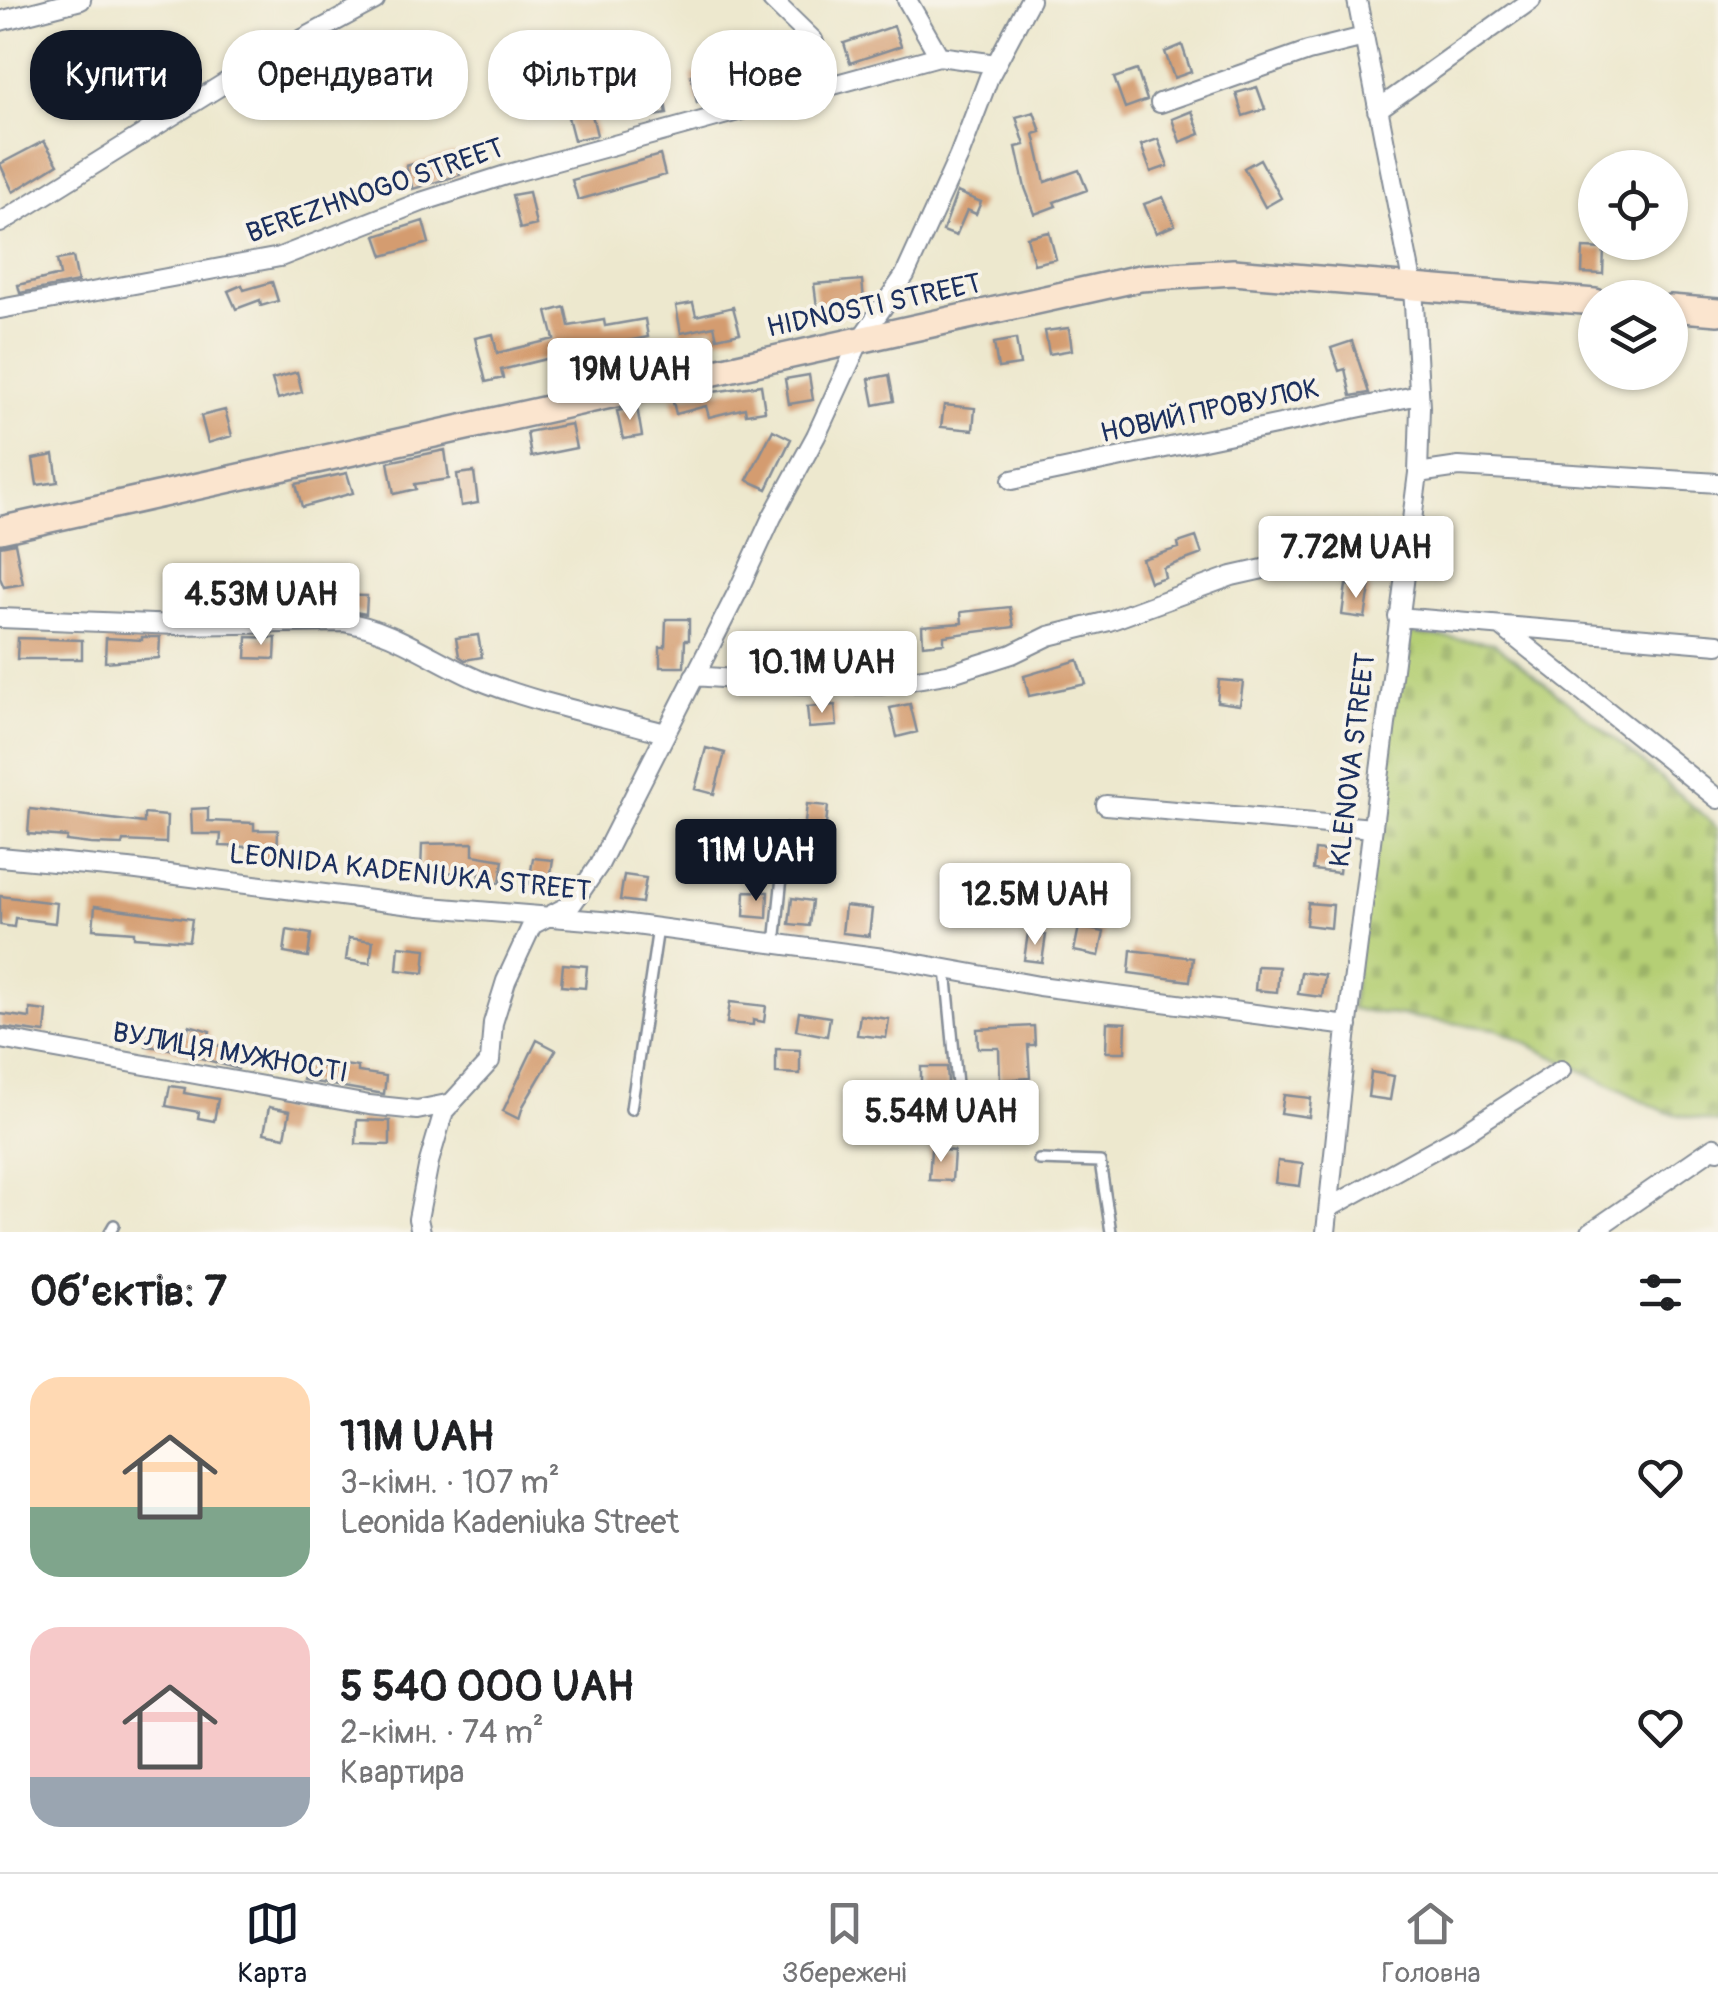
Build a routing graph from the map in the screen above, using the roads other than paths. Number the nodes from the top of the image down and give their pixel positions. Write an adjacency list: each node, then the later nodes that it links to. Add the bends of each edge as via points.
1 (82, 0): 8 (street)
2 (375, 0): 17 (street, via 249,68)
3 (772, 0): 9 (street)
4 (907, 0): 11 (street)
5 (1030, 0): 12 (street)
6 (1358, 0): 10 (street, KLENOVA STREET)
7 (1531, 0): 15 (street)
8 (0, 21)
9 (803, 30)
10 (1364, 37): 14 (street); 15 (street, KLENOVA STREET)
11 (938, 56): 12 (street, BEREZHNOGO STREET); 13 (street, BEREZHNOGO STREET)
12 (996, 64): 23 (street, via 905,275)
13 (837, 82)
14 (1160, 103)
15 (1376, 110): 18 (street, KLENOVA STREET)
16 (700, 120): 20 (street, BEREZHNOGO STREET, via 421,202 280,257)
17 (0, 223)
18 (1412, 287): 19 (street, HIDNOSTI STREET); 23 (street, HIDNOSTI STREET, via 1185,273); 24 (street, KLENOVA STREET)
19 (1578, 301)
20 (0, 309)
21 (1688, 310): 22 (street)
22 (1718, 312)
23 (860, 340): 28 (street, HIDNOSTI STREET); 34 (street)
24 (1419, 395): 25 (street, KLENOVA STREET); 26 (street, НОВИЙ ПРОВУЛОК)
25 (1418, 473): 27 (street, via 1459,467); 29 (street, KLENOVA STREET)
26 (1012, 480)
27 (1718, 483)
28 (0, 530)
29 (1409, 536): 30 (street, KLENOVA STREET); 34 (street, via 1232,576 952,673 881,684)
30 (1398, 617): 32 (street); 38 (street, KLENOVA STREET)
31 (0, 618): 35 (street, via 371,626 477,679)
32 (1502, 627): 33 (street); 36 (street)
33 (1718, 644)
34 (694, 676): 35 (street)
35 (665, 733): 41 (street, via 600,865 572,904)
36 (1718, 798)
37 (1106, 805): 38 (street)
38 (1373, 828): 45 (street, KLENOVA STREET)
39 (787, 830): 43 (lane)
40 (0, 857): 41 (street, LEONIDA KADENIUKA STREET)
41 (545, 918): 42 (street, LEONIDA KADENIUKA STREET); 48 (street, via 532,925 506,981 490,1062)
42 (658, 928): 43 (street, LEONIDA KADENIUKA STREET); 49 (lane)
43 (775, 944): 44 (street, LEONIDA KADENIUKA STREET)
44 (946, 969): 45 (street, LEONIDA KADENIUKA STREET); 50 (lane)
45 (1348, 1026): 53 (street, KLENOVA STREET)
46 (0, 1040): 48 (street, ВУЛИЦЯ МУЖНОСТІ, via 369,1105 417,1110)
47 (1561, 1070): 53 (street)
48 (452, 1104): 54 (street, via 428,1162)
49 (631, 1109)
50 (960, 1116)
51 (1716, 1148): 57 (street)
52 (1039, 1160): 55 (lane, via 1100,1162)
53 (1328, 1208): 56 (street, KLENOVA STREET)
54 (421, 1232)
55 (1111, 1232)
56 (1326, 1232)
57 (1591, 1232)

